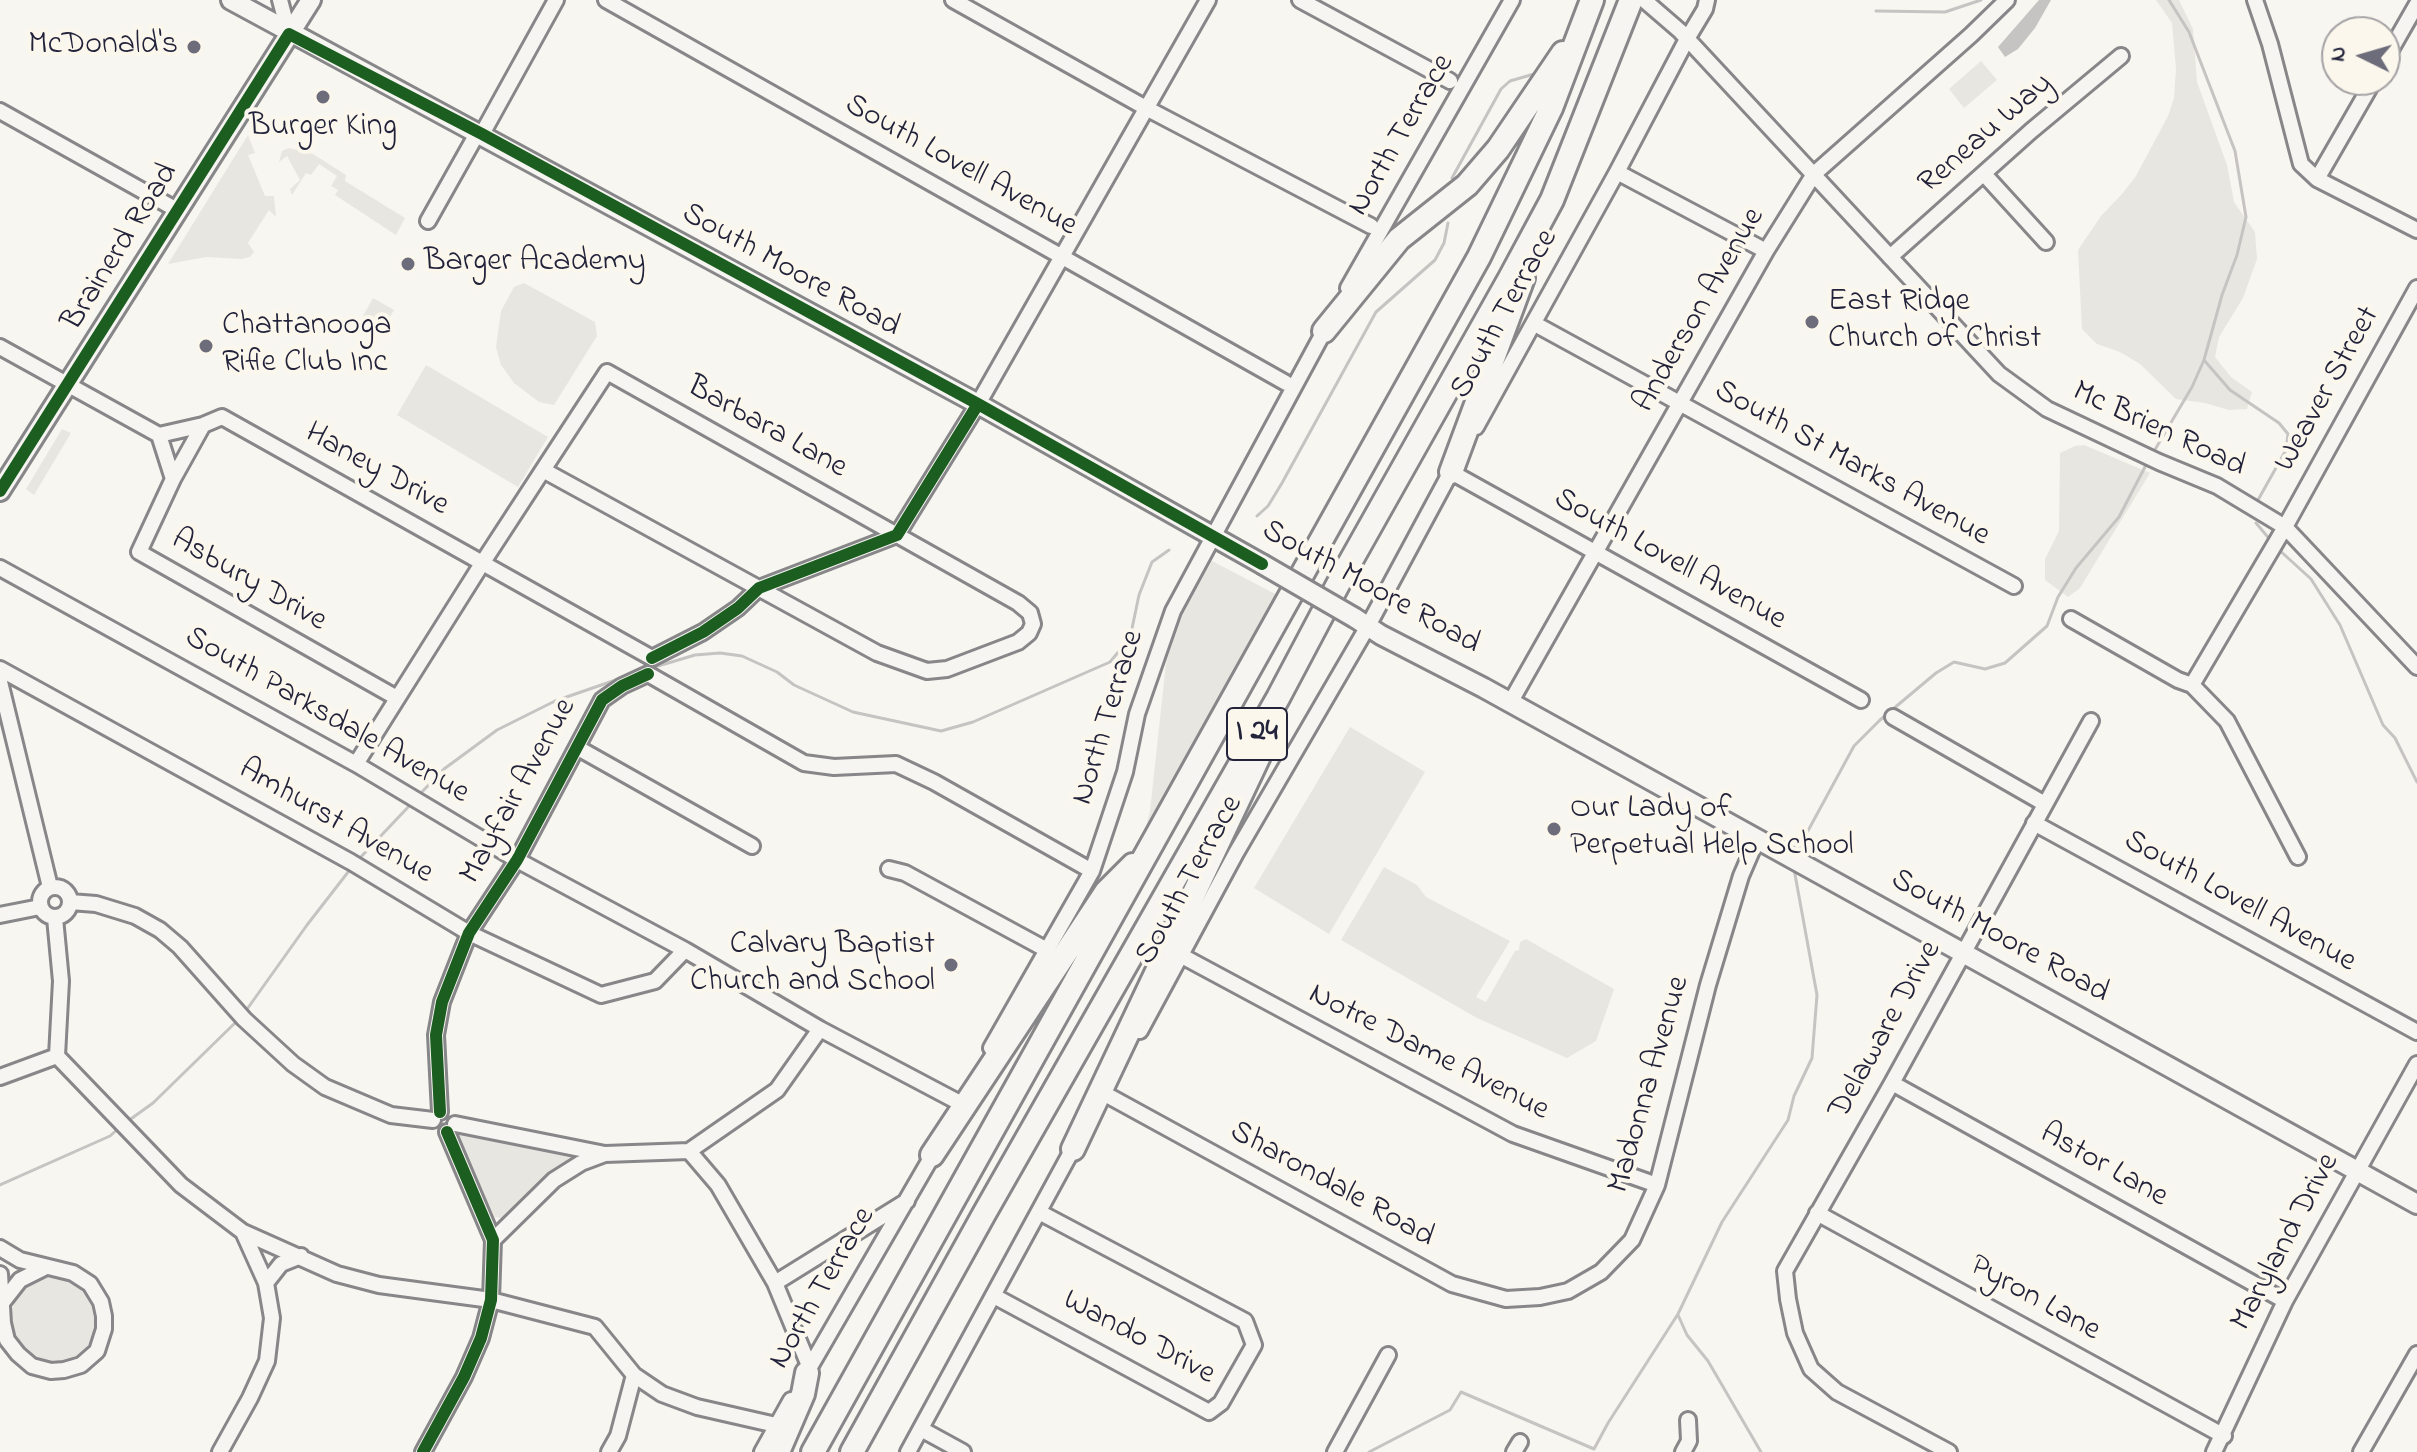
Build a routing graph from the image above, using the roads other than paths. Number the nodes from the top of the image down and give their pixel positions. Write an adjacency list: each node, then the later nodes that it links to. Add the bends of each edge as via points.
1 (231, 0): 19 (main road, South Moore Road)
2 (280, 0): 19 (street)
3 (311, 0): 19 (main road, Brainerd Road)
4 (556, 0): 26 (street)
5 (606, 0): 38 (street, South Lovell Avenue)
6 (953, 0): 24 (street)
7 (1208, 0): 24 (street)
8 (1300, 0): 22 (street)
9 (1512, 0): 42 (street, North Terrace)
10 (1592, 0): 17 (highway, I 24)
11 (1631, 0): 31 (highway, I 24)
12 (1644, 0): 20 (street, Mc Brien Road)
13 (1707, 0): 20 (street, South Terrace)
14 (2007, 0): 28 (street, Anderson Avenue)
15 (2255, 0): 30 (street, via 2301,164)
16 (2417, 4): 18 (street)
17 (1584, 23): 42 (highway, via 1498,149 1467,185 1399,239); 82 (highway, I 24, via 1551,108 1479,257)
18 (2401, 32)
19 (289, 34): 26 (main road, South Moore Road); 32 (main road, Brainerd Road)
20 (1683, 35): 27 (street, South Terrace); 28 (street, Mc Brien Road)
21 (2121, 56): 29 (street, Reneau Way)
22 (1450, 81)
23 (2365, 96): 30 (street)
24 (1146, 108): 34 (street); 38 (street)
25 (0, 111): 32 (street)
26 (480, 133): 33 (street); 46 (main road, South Moore Road)
27 (1617, 172): 37 (street); 41 (street, South Terrace)
28 (1814, 174): 37 (street, Anderson Avenue); 39 (street, Mc Brien Road)
29 (1984, 174): 36 (street); 39 (street, Reneau Way)
30 (2317, 179): 35 (street)
31 (1552, 200): 51 (highway); 71 (highway, I 24)
32 (177, 210): 45 (main road, Brainerd Road)
33 (428, 221)
34 (1371, 226)
35 (2417, 230)
36 (2046, 242)
37 (1766, 251): 47 (street, Anderson Avenue)
38 (1061, 257): 44 (street, South Lovell Avenue); 46 (street)
39 (1890, 257): 54 (street, Mc Brien Road, via 1999,374 2047,409 2217,486)
40 (2417, 288): 54 (street, Weaver Street)
41 (1535, 324): 47 (street, South St Marks Avenue); 51 (street, South Terrace)
42 (1324, 331): 56 (street, North Terrace)
43 (0, 347): 45 (street)
44 (1286, 383)
45 (66, 385): 49 (street); 53 (main road, Brainerd Road)
46 (978, 404): 55 (street); 56 (main road, South Moore Road)
47 (1679, 404): 57 (street, Anderson Avenue); 60 (street, South St Marks Avenue)
48 (203, 425): 49 (street, Haney Drive); 52 (street); 58 (street, Haney Drive, via 222,417)
49 (159, 435): 52 (street, Asbury Drive)
50 (543, 470): 55 (street, Barbara Lane, via 607,372); 58 (street); 61 (street)
51 (1451, 472): 57 (street, South Lovell Avenue); 63 (street, South Terrace)
52 (173, 479): 70 (street, Asbury Drive, via 139,552)
53 (0, 491)
54 (2285, 527): 65 (street, Mc Brien Road); 69 (street, Weaver Street)
55 (897, 535): 61 (street); 61 (street, Barbara Lane, via 1018,603 1030,613 1029,633 970,661 927,671 877,653)
56 (1214, 535): 63 (main road, South Moore Road, bridge); 86 (street, North Terrace, via 1158,650)
57 (1597, 553): 72 (street, South Lovell Avenue); 73 (street, Anderson Avenue)
58 (483, 562): 64 (street, Haney Drive); 70 (street)
59 (0, 568): 77 (street, South Parksdale Avenue)
60 (2014, 586)
61 (759, 588): 64 (street, via 703,632)
62 (2071, 619): 69 (street)
63 (1361, 622): 73 (main road, South Moore Road); 96 (street, South Terrace)
64 (652, 658): 67 (street)
65 (2417, 667)
66 (0, 669): 92 (street, Amhurst Avenue)
67 (648, 674): 76 (street, Mayfair Avenue, via 602,700); 86 (street, via 804,763 896,764)
68 (0, 682): 87 (street)
69 (2192, 685): 83 (street, via 2227,721)
70 (397, 698): 77 (street)
71 (1278, 698): 107 (highway, via 1276,723); 145 (highway, I 24)
72 (1861, 700)
73 (1510, 703): 80 (main road, South Moore Road)
74 (1893, 717): 78 (street)
75 (2091, 721): 78 (street, Delaware Drive)
76 (578, 748): 81 (street); 84 (street, Mayfair Avenue)
77 (356, 764): 84 (street, South Parksdale Avenue)
78 (2045, 804): 79 (street, Delaware Drive)
79 (2034, 823): 95 (street, Delaware Drive); 98 (street, South Lovell Avenue)
80 (1757, 839): 95 (main road, South Moore Road); 112 (street, Madonna Avenue, via 1708,985)
81 (752, 846)
82 (1151, 847): 110 (highway, via 1106,892); 144 (highway, I 24)
83 (2298, 857)
84 (517, 860): 92 (street, Mayfair Avenue); 93 (street, South Parksdale Avenue)
85 (889, 869): 94 (street)
86 (1092, 871): 94 (street, North Terrace)
87 (50, 887): 88 (street, via 63,889); 89 (street, via 42,893)
88 (70, 902): 91 (street, via 68,911); 105 (street, via 135,916 160,930 241,1016 325,1087 391,1115)
89 (40, 907): 90 (street); 91 (street)
90 (0, 915)
91 (55, 918): 99 (street, via 61,981)
92 (469, 933): 93 (street, Amhurst Avenue, via 601,995 655,981); 105 (street, Mayfair Avenue, via 442,1002 436,1035)
93 (685, 950): 97 (street, South Parksdale Avenue)
94 (1047, 950): 104 (street, North Terrace)
95 (1963, 952): 102 (street, Delaware Drive); 111 (main road, South Moore Road)
96 (1182, 956): 103 (street, South Terrace); 112 (street, Notre Dame Avenue, via 1513,1134)
97 (820, 1029): 104 (street, South Parksdale Avenue); 108 (street, via 777,1090)
98 (2417, 1032)
99 (57, 1056): 101 (street); 117 (street, via 181,1185)
100 (2417, 1064): 111 (street, Maryland Drive)
101 (0, 1077)
102 (1892, 1083): 116 (street, Delaware Drive); 128 (street, Astor Lane)
103 (1105, 1094): 107 (street, South Terrace); 126 (street, Sharondale Road, via 1452,1284 1506,1299)
104 (960, 1103): 110 (street, North Terrace)
105 (436, 1116): 106 (street, via 451,1113)
106 (451, 1128): 109 (street); 118 (street)
107 (1073, 1149): 115 (street, South Terrace)
108 (689, 1151): 109 (street); 124 (street, via 718,1185)
109 (605, 1154): 118 (street, via 554,1180)
110 (932, 1155): 113 (street, North Terrace)
111 (2356, 1171): 114 (main road, South Moore Road); 128 (street, Maryland Drive)
112 (1657, 1185): 126 (street, Madonna Avenue, via 1632,1240 1601,1272 1568,1291)
113 (909, 1200): 124 (street); 132 (street, North Terrace)
114 (2417, 1204)
115 (1039, 1212): 125 (street, South Terrace); 125 (street, Wando Drive, via 1245,1321 1254,1345 1221,1403 1209,1412)
116 (1817, 1213): 137 (street, Pyron Lane); 149 (street, Delaware Drive, via 1785,1271 1795,1333 1811,1369 1837,1392)
117 (243, 1232): 120 (street); 123 (street)
118 (493, 1240): 127 (street)
119 (0, 1248): 121 (street, via 20,1260)
120 (301, 1256): 123 (street, via 281,1264); 127 (street, via 337,1274 379,1285)
121 (48, 1266): 129 (street, via 20,1280); 129 (street, via 90,1284 101,1302 104,1329 97,1351 81,1365 51,1371 32,1366 7,1340)
122 (0, 1274): 129 (street)
123 (266, 1283): 139 (street, via 272,1318 267,1361)
124 (775, 1283): 132 (street)
125 (994, 1296): 136 (street, South Terrace)
126 (1540, 1297)
127 (491, 1300): 133 (street, via 595,1327); 140 (street, via 464,1377)
128 (2285, 1301): 137 (street, Maryland Drive)
129 (1, 1306)
130 (2417, 1354): 151 (street)
131 (1388, 1355): 148 (street)
132 (808, 1371): 135 (street, North Terrace); 143 (highway)
133 (634, 1375): 135 (street, via 662,1394 697,1407); 141 (street)
134 (1688, 1420): 138 (street)
135 (776, 1425): 142 (street, North Terrace)
136 (921, 1429): 146 (street, South Terrace); 147 (street)
137 (2224, 1436): 150 (street, Maryland Drive)
138 (1688, 1448)
139 (220, 1452)
140 (423, 1452)
141 (609, 1452)
142 (762, 1452)
143 (778, 1452)
144 (813, 1452)
145 (852, 1452)
146 (908, 1452)
147 (963, 1452)
148 (1335, 1452)
149 (1949, 1452)
150 (2214, 1452)
151 (2361, 1452)

